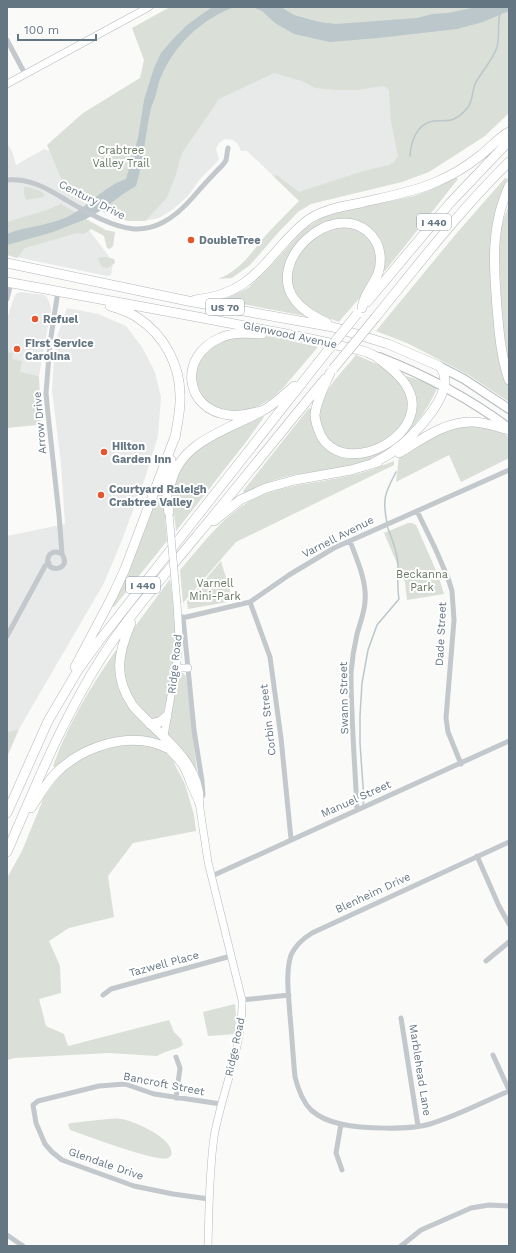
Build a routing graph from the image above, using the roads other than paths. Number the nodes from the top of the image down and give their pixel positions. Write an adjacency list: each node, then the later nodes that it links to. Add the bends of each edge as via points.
1 (149, 7): 3 (street)
2 (7, 40): 3 (street)
3 (25, 74): 4 (street)
4 (7, 84)
5 (509, 132): 16 (highway, via 467,166 433,183 399,194 334,209 312,218 294,232 260,271 240,286 217,296)
6 (509, 141): 17 (highway, I 440, via 450,203)
7 (228, 148): 9 (street, Century Drive, via 225,162 184,208 167,221 142,230 126,228 104,220 36,184 22,180)
8 (509, 162): 22 (highway, I 440, bridge, via 443,234)
9 (7, 180)
10 (509, 186): 24 (highway, via 497,222 494,259 500,342)
11 (7, 263): 16 (highway, Glenwood Avenue / US 70)
12 (9, 282): 13 (highway, Glenwood Avenue / US 70); 15 (street)
13 (58, 291): 14 (highway, Glenwood Avenue / US 70); 36 (street, Arrow Drive, via 46,393)
14 (90, 298): 19 (highway, Glenwood Avenue / US 70); 29 (highway, via 138,318 152,328 170,354 180,389)
15 (7, 299)
16 (188, 301): 18 (highway, Glenwood Avenue / US 70)
17 (360, 311): 18 (highway, via 363,299 378,274 378,245 369,232 359,226 342,223 331,225 302,244 290,262 287,276 290,292 298,304); 23 (highway, I 440, bridge)
18 (333, 327): 21 (highway, Glenwood Avenue / US 70, via 388,344)
19 (290, 335): 20 (highway, Glenwood Avenue / US 70); 27 (highway, via 243,333 221,337 199,353 193,365 191,376 194,389 199,398 211,409 235,416)
20 (372, 354): 22 (highway, via 402,379 409,390 412,402 410,417 403,429 390,441 374,450 355,454 344,453 331,447 323,439 316,422 316,411); 25 (main road, Glenwood Avenue / US 70)
21 (439, 366): 25 (highway, via 445,375); 26 (main road, Glenwood Avenue / US 70, via 464,379)
22 (332, 371): 34 (highway, I 440)
23 (308, 375): 27 (highway); 44 (highway, I 440, via 99,641)
24 (509, 380)
25 (444, 386): 28 (main road, Glenwood Avenue / US 70); 30 (highway, via 420,427 397,449)
26 (509, 409)
27 (262, 411): 33 (highway, via 208,438 185,455 173,476)
28 (509, 429): 30 (highway, via 479,422 456,424 435,432 392,457)
29 (176, 434): 33 (highway, via 167,478); 44 (highway, via 125,569)
30 (372, 464): 34 (highway, via 266,488 240,500)
31 (509, 470): 32 (street, Varnell Avenue)
32 (417, 511): 35 (street, Varnell Avenue); 50 (street, Dade Street, via 436,548 452,592 454,620 446,718 448,732)
33 (169, 514): 40 (street, Ridge Road, bridge)
34 (198, 534): 39 (highway, I 440)
35 (350, 541): 38 (street, Varnell Avenue, via 314,559); 52 (street, Swann Street, via 364,582 365,601 351,672)
36 (62, 554): 37 (street, via 53,552); 37 (street, Arrow Drive, via 64,563 61,567 54,568)
37 (48, 564): 41 (street)
38 (250, 602): 40 (street, Varnell Avenue); 55 (street, Corbin Street, via 270,658)
39 (136, 610): 46 (highway, via 122,644 120,675 129,700); 54 (highway, I 440, via 102,656 76,700 40,774)
40 (180, 618): 42 (street, Ridge Road); 43 (street, Ridge Road)
41 (7, 636)
42 (176, 668): 43 (street); 45 (street, Ridge Road)
43 (188, 668): 51 (street, Ridge Road, via 202,781 203,795)
44 (59, 701): 53 (highway, I 440)
45 (167, 716): 46 (highway, via 160,722); 47 (street, Ridge Road)
46 (150, 724): 47 (highway)
47 (164, 736): 49 (street, Ridge Road); 51 (highway, via 191,769)
48 (509, 741): 50 (street, Manuel Street)
49 (167, 748): 51 (street, Ridge Road, via 185,771); 54 (highway, via 159,744 129,741 110,743 85,752 56,773)
50 (461, 764): 52 (street, Manuel Street)
51 (200, 802): 59 (street, Ridge Road, via 205,846)
52 (358, 810): 55 (street, Manuel Street)
53 (7, 813)
54 (20, 824): 57 (highway, I 440)
55 (291, 839): 59 (street, Manuel Street)
56 (509, 842): 58 (street, Blenheim Drive)
57 (7, 852)
58 (477, 856): 60 (street); 65 (street, Blenheim Drive, via 304,938 292,954 288,968)
59 (212, 876): 62 (street, Ridge Road)
60 (509, 924)
61 (509, 942): 63 (street)
62 (231, 956): 64 (street, Tazwell Place, via 111,989); 66 (street, Ridge Road)
63 (486, 961)
64 (103, 995)
65 (289, 995): 66 (street); 74 (street, Blenheim Drive, via 298,1090 312,1110)
66 (242, 1000): 73 (street, Ridge Road, via 236,1051)
67 (401, 1018): 75 (street, Marblehead Lane)
68 (493, 1055): 70 (street)
69 (176, 1057): 71 (street, via 180,1068)
70 (509, 1090): 75 (street, Blenheim Drive, via 462,1112)
71 (176, 1098): 72 (street, Bancroft Street, via 125,1084 113,1084); 73 (street, Bancroft Street)
72 (34, 1104): 77 (street, Glendale Drive, via 36,1123 45,1144 62,1160 134,1186)
73 (221, 1104): 77 (street, Ridge Road, via 214,1136)
74 (341, 1124): 75 (street, Blenheim Drive, via 389,1128); 76 (street, via 336,1153)
75 (418, 1126)
76 (342, 1170)
77 (209, 1199): 81 (street, Ridge Road)
78 (509, 1206): 82 (street, via 489,1205 471,1208 421,1230)
79 (7, 1235): 80 (street)
80 (23, 1246)
81 (208, 1246)
82 (400, 1246)

